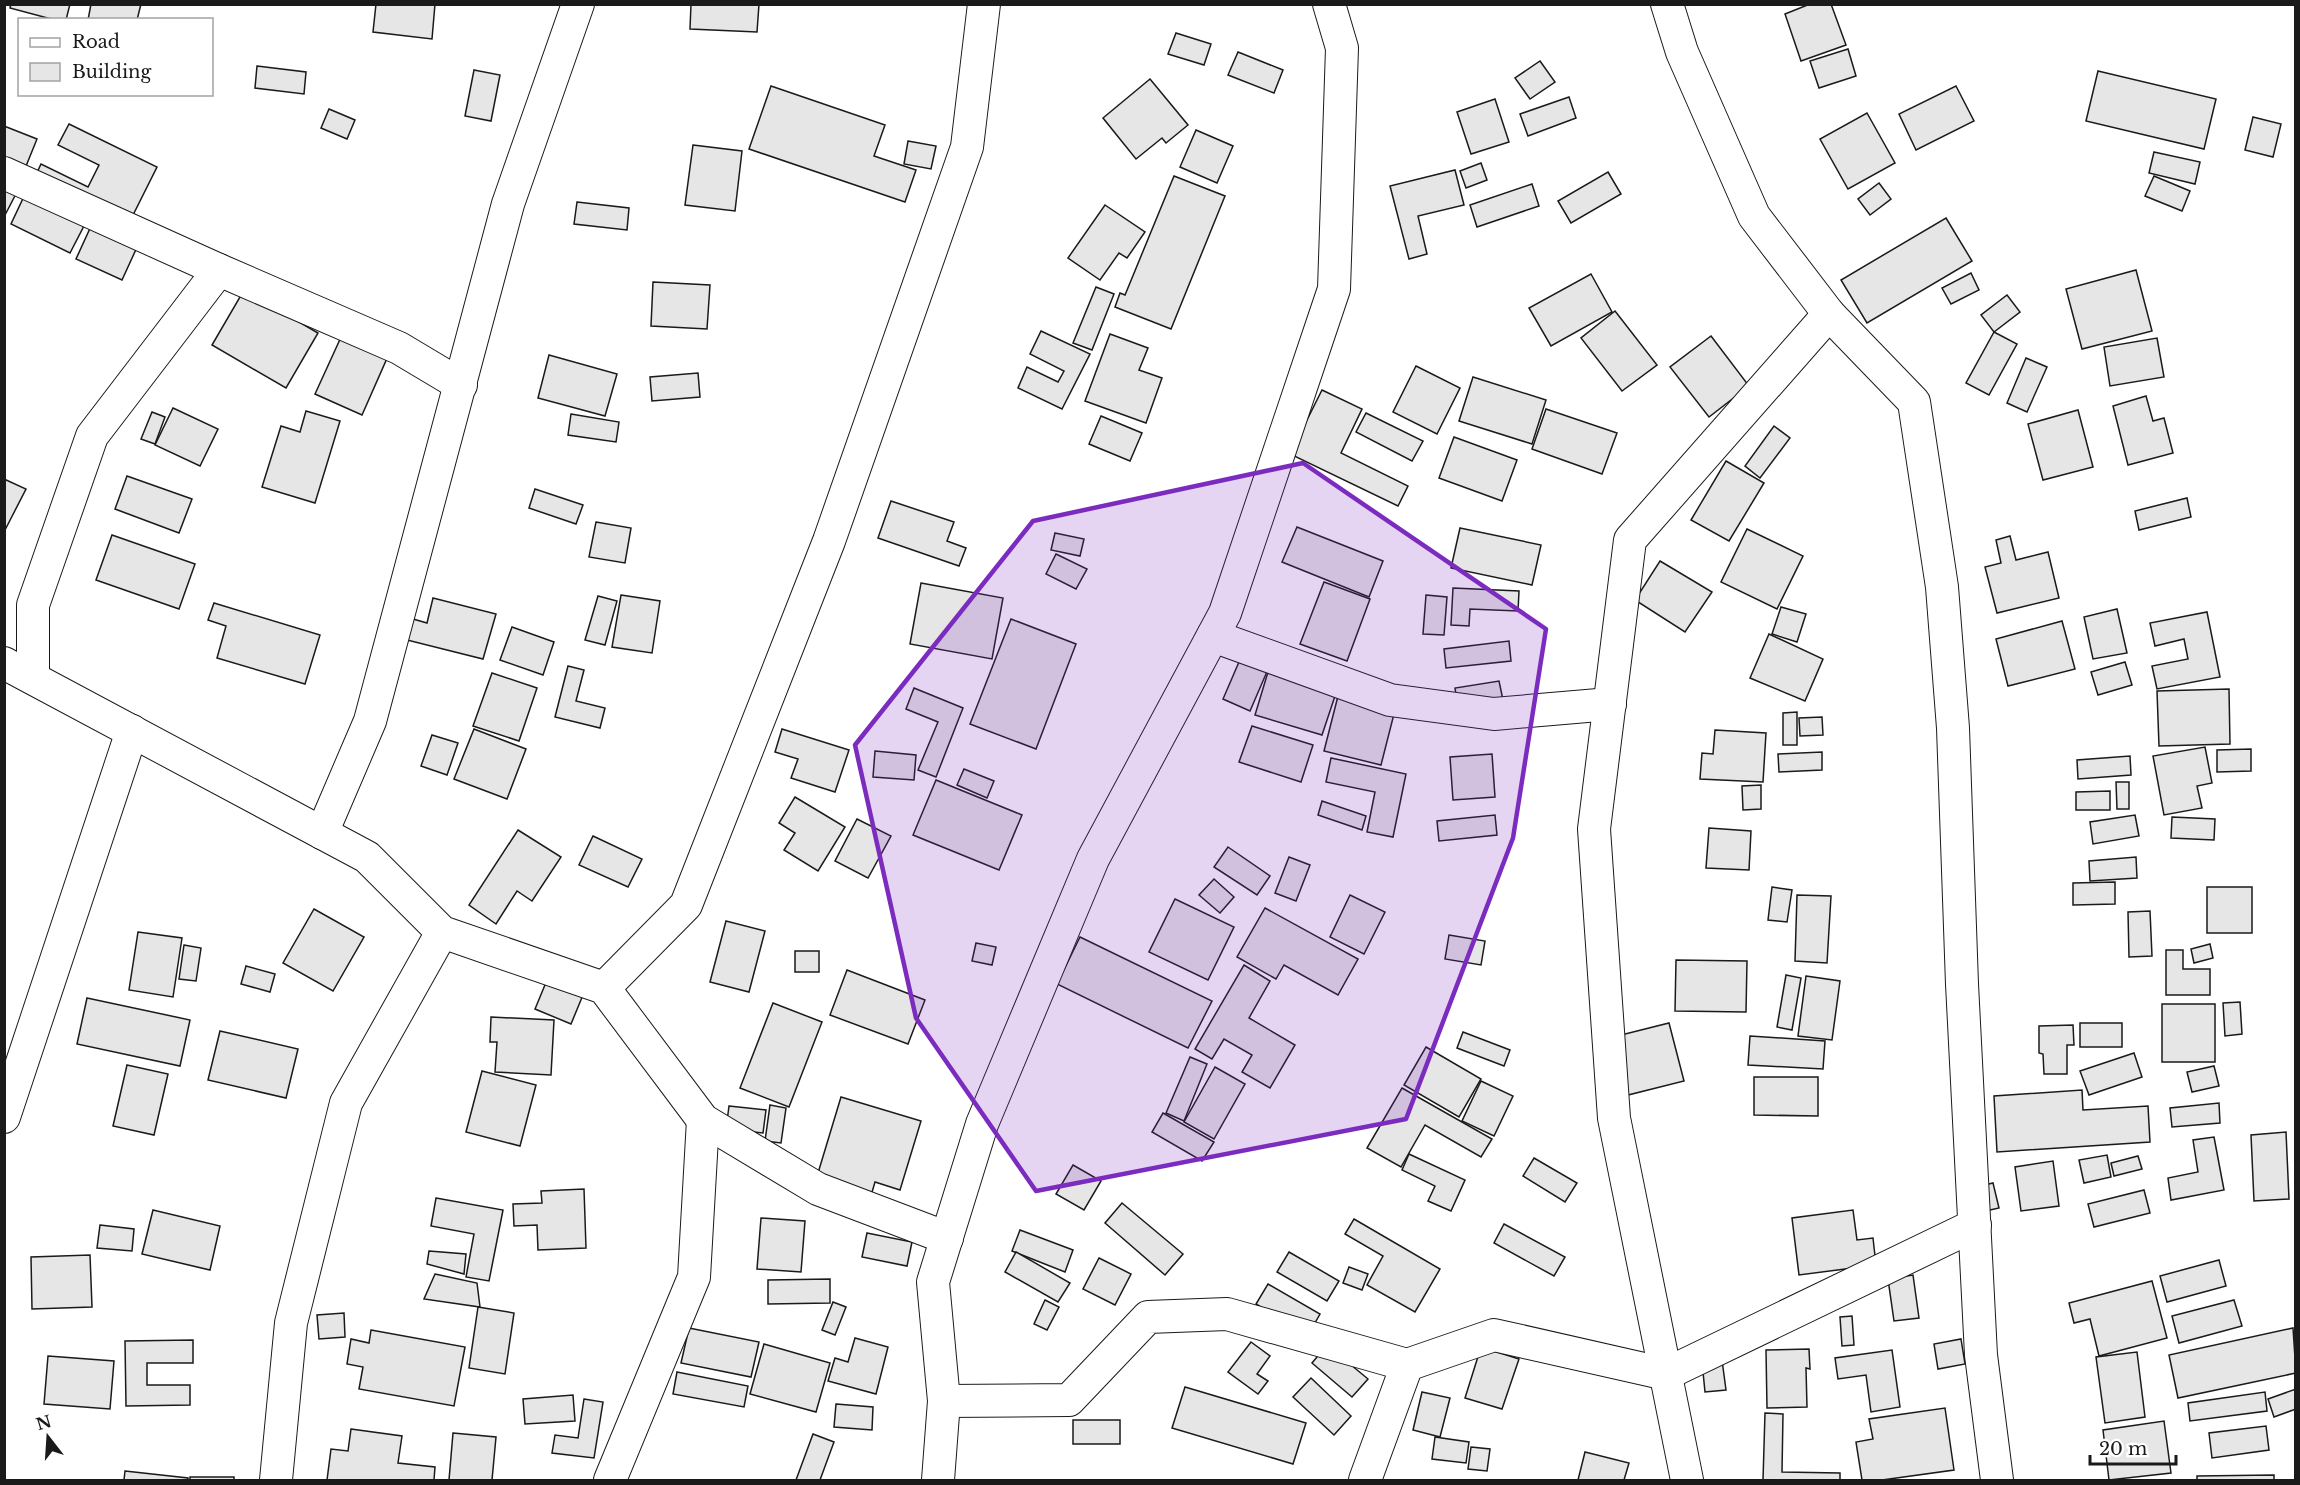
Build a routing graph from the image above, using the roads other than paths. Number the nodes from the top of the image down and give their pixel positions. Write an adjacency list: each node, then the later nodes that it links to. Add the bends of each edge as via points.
1 (578, 4): 8 (street, via 508,204)
2 (984, 4): 16 (street, via 967,147 829,541 686,905)
3 (1329, 4): 9 (street, via 1342,48 1334,289 1225,613)
4 (1668, 4): 7 (street, via 1682,52 1754,216)
5 (4, 172): 6 (street)
6 (219, 270): 8 (street, via 399,348); 11 (street, via 92,436 33,605)
7 (1829, 314): 12 (street, via 1630,540); 19 (street, via 1914,402 1942,587 1953,728)
8 (461, 385): 14 (street, via 370,721)
9 (1213, 636): 12 (street, via 1390,700 1494,714); 20 (street, via 1093,859 982,1124)
10 (4, 663): 11 (street)
11 (33, 678): 13 (street)
12 (1610, 704): 22 (street, via 1594,829 1614,1118)
13 (132, 731): 14 (street); 17 (street)
14 (322, 833): 15 (street, via 367,857)
15 (442, 932): 16 (street); 24 (street, via 346,1103 291,1323)
16 (604, 988): 18 (street)
17 (4, 1116)
18 (703, 1120): 20 (street, via 818,1189); 25 (street, via 694,1277)
19 (1975, 1225): 22 (street); 29 (street, via 1981,1355)
20 (947, 1238): 23 (street, via 933,1282)
21 (1407, 1365): 22 (street, via 1494,1335); 23 (street, via 1227,1314 1148,1317 1069,1400); 27 (street)
22 (1666, 1374): 28 (street)
23 (944, 1401): 26 (street)
24 (276, 1480)
25 (610, 1480)
26 (938, 1480)
27 (1365, 1480)
28 (1687, 1480)
29 (1997, 1480)

